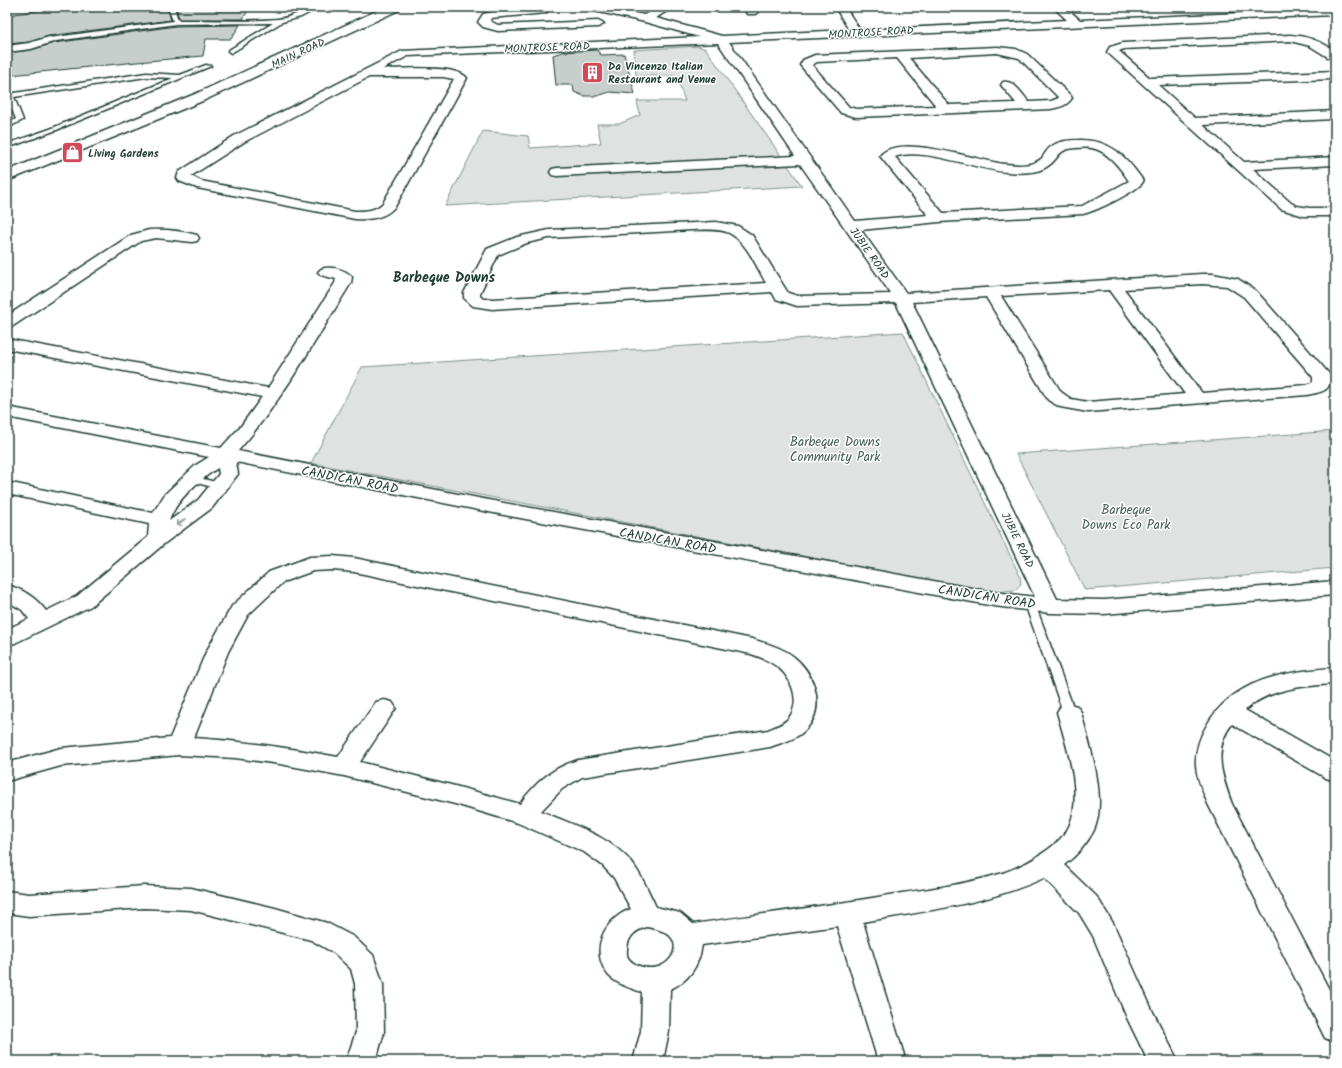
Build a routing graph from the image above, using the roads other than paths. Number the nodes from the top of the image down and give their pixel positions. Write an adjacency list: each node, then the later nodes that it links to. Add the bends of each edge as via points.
1 (171, 7): 15 (lane)
2 (317, 7): 14 (lane, via 299,16)
3 (395, 7): 40 (street, MAIN ROAD)
4 (589, 7): 12 (street)
5 (668, 7): 12 (street)
6 (840, 7): 27 (street)
7 (1058, 7): 16 (street)
8 (542, 11): 19 (street, via 493,14 487,16 484,22 498,28)
9 (1080, 12): 17 (street)
10 (1335, 12): 11 (street, MONTROSE ROAD)
11 (1199, 14): 13 (street, MONTROSE ROAD); 24 (street)
12 (646, 19): 20 (street)
13 (1179, 19): 17 (street, MONTROSE ROAD); 25 (street)
14 (280, 21): 15 (lane); 30 (lane)
15 (176, 22): 22 (lane)
16 (1077, 23): 17 (street, MONTROSE ROAD); 27 (street, MONTROSE ROAD)
17 (1092, 23)
18 (598, 24): 19 (street)
19 (539, 26): 28 (street)
20 (674, 27): 21 (street); 23 (street, via 669,36)
21 (721, 39): 23 (street, MONTROSE ROAD); 27 (street, MONTROSE ROAD); 47 (street, JUBIE ROAD)
22 (49, 40): 26 (street); 29 (street, via 31,46)
23 (656, 42): 28 (street, MONTROSE ROAD)
24 (1220, 42): 25 (street); 32 (street, via 1299,39 1316,43)
25 (1207, 43): 37 (street, via 1123,46 1114,49 1113,52)
26 (7, 44)
27 (852, 44): 31 (street); 42 (street, via 810,60 806,64 845,110 862,113)
28 (542, 47): 34 (street, MONTROSE ROAD, via 406,53)
29 (7, 49)
30 (231, 51)
31 (900, 55): 41 (street, via 997,50 1024,56 1066,98 1057,104); 42 (street)
32 (1335, 57)
33 (208, 66): 36 (lane)
34 (368, 73): 34 (street, via 226,146 184,175 184,178 197,184 355,215 382,211 389,205 461,78 443,73)
35 (1335, 75): 37 (street)
36 (180, 77): 39 (lane, via 146,75); 46 (lane)
37 (1147, 82): 44 (street)
38 (1007, 85): 41 (street)
39 (8, 96): 45 (lane, via 20,120)
40 (200, 98): 51 (street, MAIN ROAD); 52 (street, MAIN ROAD)
41 (1026, 106): 42 (street)
42 (946, 110)
43 (1335, 115): 44 (street)
44 (1192, 122): 49 (street)
45 (7, 126)
46 (7, 146)
47 (804, 160): 50 (street); 55 (street, JUBIE ROAD)
48 (1335, 161): 49 (street)
49 (1242, 166): 53 (street, via 1290,208 1316,213)
50 (556, 172)
51 (7, 176)
52 (7, 187)
53 (1335, 212)
54 (939, 218): 54 (street, via 887,156 902,151 926,151 1017,169 1045,162 1052,152 1060,147 1092,144 1107,148 1136,182 1087,210); 55 (street)
55 (851, 226): 61 (street, JUBIE ROAD)
56 (192, 238): 62 (street, via 147,234 136,238)
57 (326, 272): 64 (street, via 341,275 344,277 343,283)
58 (1114, 286): 60 (street); 65 (street); 65 (street, via 1202,279 1232,282 1250,294 1323,380 1320,386 1312,389)
59 (776, 287): 59 (street, via 743,235 727,228 692,226 548,234 522,240 492,252 472,298 474,301 492,304); 61 (street, via 782,296 802,302)
60 (991, 293): 61 (street); 65 (street, via 1054,396 1060,400 1088,407)
61 (902, 298): 75 (street, JUBIE ROAD)
62 (7, 323)
63 (7, 344): 64 (street)
64 (273, 394): 67 (street)
65 (1198, 399)
66 (7, 412): 67 (street, CANDICAN ROAD)
67 (225, 455): 68 (street); 69 (street, via 229,474); 74 (street, CANDICAN ROAD, via 962,594)
68 (192, 479): 69 (lane); 71 (street, via 172,498)
69 (220, 486): 71 (street, one-way to 71, via 205,504)
70 (7, 488): 71 (street)
71 (158, 530): 76 (street, via 84,601)
72 (1335, 588): 75 (street, CANDICAN ROAD, via 1104,607)
73 (7, 592): 76 (street, via 30,605)
74 (1030, 604): 75 (street, CANDICAN ROAD); 81 (lane)
75 (1050, 606)
76 (42, 621): 77 (street)
77 (7, 638)
78 (1335, 676): 80 (street, via 1301,677 1271,685 1249,694)
79 (384, 708): 83 (street)
80 (1228, 711): 85 (street); 93 (street, via 1210,738 1207,760 1220,804)
81 (1069, 712): 87 (street, via 1082,765 1087,800 1082,828 1067,848)
82 (179, 746): 83 (street, via 235,749); 84 (street, via 61,757); 86 (street, via 217,652 240,611 276,577 310,564 354,565 752,647 774,654 791,666 804,686 806,702 803,714 796,726 785,732 770,738 578,769 562,775 548,786)
83 (344, 767): 86 (street)
84 (7, 772)
85 (1335, 772)
86 (525, 815): 90 (street, via 593,845 611,858 623,871)
87 (1047, 865): 89 (street, via 1010,882 961,894); 97 (street, via 1088,905 1104,931 1138,1011)
88 (7, 902): 95 (street, via 29,905 144,897 191,899 275,918 318,931 344,945 363,963 370,984 370,1032)
89 (847, 914): 91 (street); 94 (street)
90 (647, 916): 91 (street, via 671,921 680,927); 92 (street, via 636,918 618,932 613,941 612,952 621,970 631,977 642,981)
91 (686, 936): 92 (street, via 689,946 684,965 666,979)
92 (655, 981): 96 (street, via 658,1007 656,1034)
93 (1335, 1029)
94 (890, 1055)
95 (361, 1061)
96 (648, 1061)
97 (1163, 1061)

